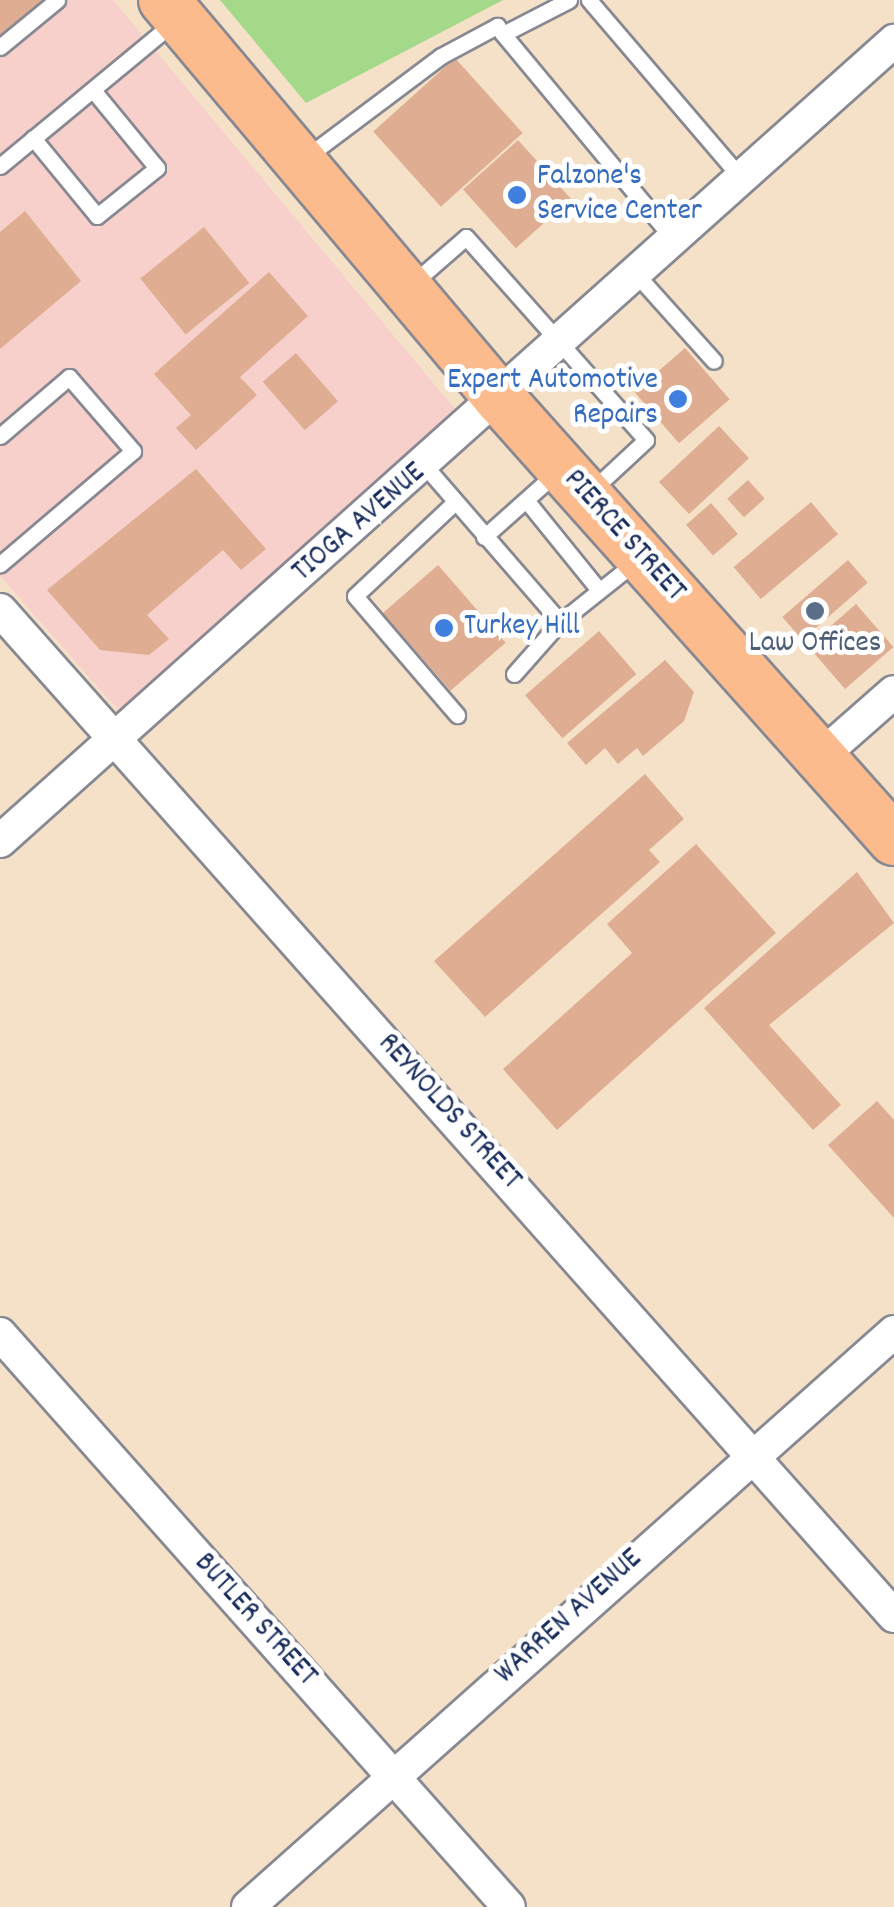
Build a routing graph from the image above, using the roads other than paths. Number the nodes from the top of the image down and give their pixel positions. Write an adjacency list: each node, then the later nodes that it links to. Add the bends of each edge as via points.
1 (57, 0): 7 (lane)
2 (570, 0): 5 (lane)
3 (589, 0): 12 (lane)
4 (172, 9): 8 (lane); 10 (main road, PIERCE STREET)
5 (503, 34): 10 (lane, via 497,26 442,56); 13 (lane)
6 (893, 45): 12 (street, TIOGA AVENUE)
7 (0, 47)
8 (93, 90): 9 (lane); 9 (lane, via 157,168 97,216)
9 (33, 138): 11 (lane)
10 (301, 160): 15 (main road, PIERCE STREET)
11 (0, 166)
12 (742, 178): 13 (street, TIOGA AVENUE)
13 (675, 242): 14 (street, TIOGA AVENUE)
14 (637, 275): 16 (street, TIOGA AVENUE); 17 (lane)
15 (406, 288): 16 (lane, via 466,238); 18 (main road, PIERCE STREET)
16 (562, 344): 18 (street, TIOGA AVENUE); 21 (lane, via 646,440)
17 (714, 360)
18 (501, 400): 20 (street, TIOGA AVENUE); 21 (main road, PIERCE STREET)
19 (0, 436): 25 (lane, via 69,377 133,451)
20 (426, 466): 22 (lane); 32 (street, TIOGA AVENUE)
21 (558, 488): 23 (lane); 24 (main road, PIERCE STREET); 26 (lane)
22 (455, 502): 23 (lane); 31 (lane, via 356,596)
23 (484, 537): 28 (lane)
24 (641, 557): 26 (lane); 33 (main road, PIERCE STREET)
25 (0, 564)
26 (600, 590): 28 (lane)
27 (0, 610): 32 (street, REYNOLDS STREET)
28 (560, 622): 29 (lane)
29 (514, 674)
30 (894, 692): 33 (street)
31 (457, 715)
32 (114, 739): 35 (street, TIOGA AVENUE); 38 (street, REYNOLDS STREET)
33 (820, 758): 34 (main road, PIERCE STREET)
34 (894, 840)
35 (0, 841)
36 (894, 1332): 38 (street, WARREN AVENUE)
37 (0, 1334): 40 (street, BUTLER STREET)
38 (750, 1453): 39 (street, REYNOLDS STREET); 40 (street, WARREN AVENUE)
39 (894, 1616)
40 (394, 1779): 41 (street, WARREN AVENUE); 42 (street, BUTLER STREET)
41 (248, 1907)
42 (508, 1907)

